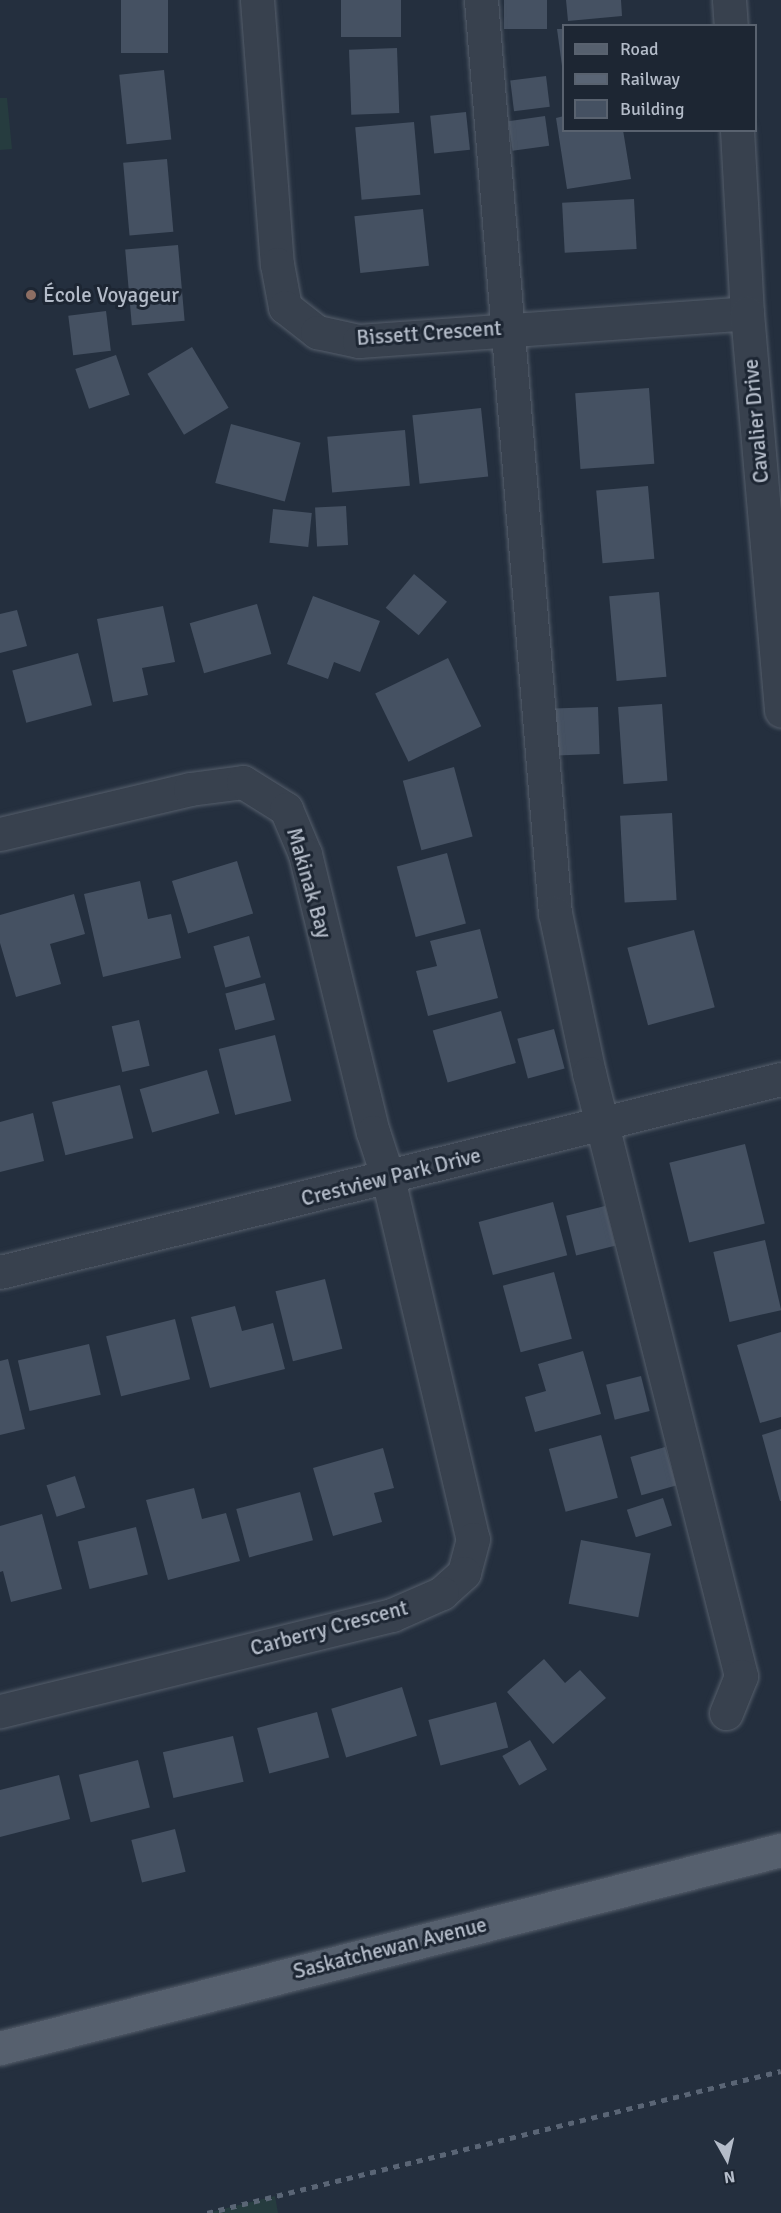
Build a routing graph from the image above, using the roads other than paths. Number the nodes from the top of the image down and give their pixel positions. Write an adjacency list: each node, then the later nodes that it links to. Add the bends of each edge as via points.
1 (257, 0): 7 (street, Bissett Crescent, via 277,264 285,307 317,332 359,341)
2 (482, 0): 7 (street)
3 (729, 0): 4 (street)
4 (731, 24)
5 (737, 132): 6 (street, Cavalier Drive)
6 (747, 313): 7 (street, Bissett Crescent); 8 (street, Cavalier Drive)
7 (507, 328): 11 (street, via 555,913 574,1008)
8 (781, 711)
9 (0, 834): 12 (street, Makinak Bay, via 190,789 243,782 286,808 304,854)
10 (781, 1079): 11 (street, Crestview Park Drive)
11 (604, 1123): 12 (street, Crestview Park Drive); 15 (street, via 741,1676)
12 (388, 1178): 13 (street, Crestview Park Drive); 14 (street, Carberry Crescent, via 473,1539 464,1573 442,1593 392,1615)
13 (0, 1272)
14 (0, 1711)
15 (726, 1713)
16 (781, 1850): 17 (main road, Saskatchewan Avenue)
17 (0, 2048)

